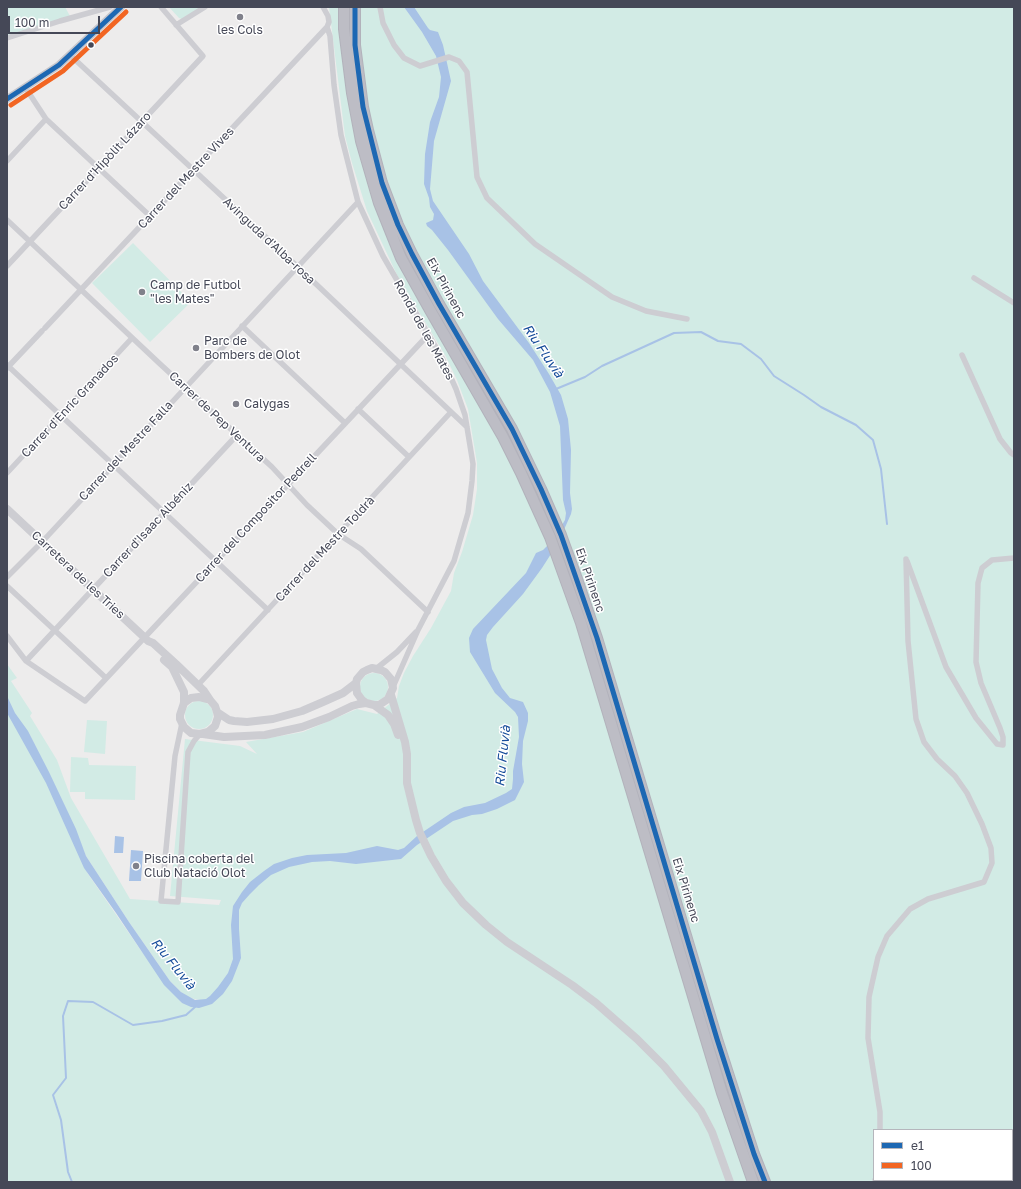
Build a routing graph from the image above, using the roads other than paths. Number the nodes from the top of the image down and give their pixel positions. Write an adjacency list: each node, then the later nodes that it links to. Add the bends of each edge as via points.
1 (110, 7): 12 (street)
2 (121, 7): 14 (main road)
3 (161, 7): 10 (street)
4 (205, 7): 10 (street)
5 (323, 7): 11 (street, Ronda de les Mates, via 328,16)
6 (344, 7): 13 (highway)
7 (349, 7): 13 (main road, Eix Pirinenc)
8 (356, 7): 13 (highway)
9 (380, 7): 31 (street, via 383,23 404,58 420,66 449,57 459,61 466,72 477,177 487,198 534,244 612,297 646,311)
10 (176, 25): 18 (street, Carrer d'Hipòlit Lázaro, via 203,56)
11 (328, 27): 21 (street, Carrer del Mestre Vives); 22 (street, Ronda de les Mates, via 341,135)
12 (7, 38)
13 (351, 44): 81 (highway, Eix Pirinenc, via 352,93 361,140 379,203 414,282 500,431 550,537 581,624 722,1093); 82 (highway, Eix Pirinenc, via 368,130 382,183 398,225 427,284 512,429 561,535 625,732 726,1067)
14 (70, 55): 15 (main road); 18 (street, Avinguda d'Alba-rosa)
15 (25, 87): 16 (main road); 17 (street)
16 (7, 99)
17 (46, 119): 19 (street); 20 (street)
18 (142, 122): 20 (street, Carrer d'Hipòlit Lázaro); 21 (street, Avinguda d'Alba-rosa)
19 (7, 161)
20 (99, 168): 23 (street); 25 (street, Carrer d'Hipòlit Lázaro)
21 (193, 170): 23 (street, Carrer del Mestre Vives); 27 (street, Avinguda d'Alba-rosa)
22 (358, 202): 27 (street, Carrer del Mestre Falla); 33 (street, Ronda de les Mates, via 383,256)
23 (150, 216): 29 (street, Carrer del Mestre Vives)
24 (7, 220): 25 (street, Carrer de Pep Ventura)
25 (30, 241): 26 (street, Carrer d'Hipòlit Lázaro); 29 (street, Carrer de Pep Ventura)
26 (7, 266)
27 (298, 267): 32 (street, Carrer del Mestre Falla); 36 (street, Avinguda d'Alba-rosa)
28 (974, 278): 30 (street)
29 (81, 289): 34 (street, Carrer de Pep Ventura); 37 (street, Carrer del Mestre Vives)
30 (1014, 303)
31 (687, 319)
32 (242, 326): 38 (street, Carrer del Mestre Falla); 42 (street)
33 (428, 335): 36 (street, Carrer del Compositor Pedrell); 43 (street, Ronda de les Mates, via 456,389)
34 (132, 338): 38 (street, Carrer de Pep Ventura); 41 (street, Carrer d'Enric Granados)
35 (962, 355): 45 (street, via 1000,439)
36 (401, 364): 39 (street, Carrer del Compositor Pedrell); 40 (street, Avinguda d'Alba-rosa)
37 (7, 367): 41 (street)
38 (186, 387): 44 (street, Carrer de Pep Ventura); 47 (street, Carrer del Mestre Falla)
39 (358, 409): 42 (street, Carrer del Compositor Pedrell); 46 (street)
40 (451, 412): 43 (street, Avinguda d'Alba-rosa); 46 (street, Carrer del Mestre Toldrà)
41 (61, 416): 47 (street); 48 (street, Carrer d'Enric Granados)
42 (345, 423): 49 (street, Carrer del Compositor Pedrell)
43 (467, 427): 60 (street, Ronda de les Mates, via 473,464 468,513 454,561)
44 (237, 435): 49 (street, Carrer de Pep Ventura); 51 (street, Carrer d'Isaac Albéniz)
45 (1014, 455)
46 (409, 457): 52 (street, Carrer del Mestre Toldrà)
47 (113, 465): 51 (street); 53 (street, Carrer del Mestre Falla)
48 (7, 473)
49 (288, 484): 52 (street, Carrer de Pep Ventura); 55 (street, Carrer del Compositor Pedrell)
50 (7, 509): 53 (street, Carretera de les Tries)
51 (164, 513): 55 (street); 58 (street, Carrer d'Isaac Albéniz)
52 (338, 534): 59 (street, Carrer del Mestre Toldrà); 60 (street, Carrer de Pep Ventura, via 360,549)
53 (42, 542): 56 (street, Carrer del Mestre Falla); 58 (street, Carretera de les Tries)
54 (1014, 558): 79 (street, via 992,560 982,568 978,583 976,662 981,682 1000,728 1003,745 997,744 976,718 946,667 906,559 908,641 916,719 924,742 967,793 991,848 992,863 984,882 928,899 910,909 887,936 878,958 869,997 868,1038 880,1112)
55 (216, 561): 59 (street); 64 (street, Carrer del Compositor Pedrell)
56 (7, 577)
57 (7, 586): 62 (street)
58 (93, 590): 62 (street, Carrer d'Isaac Albéniz); 64 (street, Carretera de les Tries)
59 (268, 610): 69 (street, Carrer del Mestre Toldrà)
60 (428, 612): 61 (street, Ronda de les Mates)
61 (418, 630): 66 (street, Ronda de les Mates, via 397,652); 70 (street, Ronda de les Mates)
62 (54, 631): 65 (street, Carrer d'Isaac Albéniz); 67 (street)
63 (7, 636): 65 (street)
64 (146, 639): 67 (street, Carrer del Compositor Pedrell); 69 (street, Carretera de les Tries); 72 (street, Carretera de les Tries, via 149,646 172,667 184,692)
65 (26, 661): 67 (street, Carrer del Compositor Pedrell, via 85,701)
66 (376, 668): 68 (street, via 363,672); 70 (street, via 385,672 391,679)
67 (106, 678)
68 (356, 683): 73 (street, via 357,693); 75 (street, via 324,702 273,719 240,722 229,720)
69 (198, 685): 71 (street, Carretera de les Tries)
70 (392, 691): 74 (street, via 384,702); 78 (street, via 405,742)
71 (210, 700): 72 (street, via 199,697 191,698); 75 (street)
72 (184, 703): 76 (street, via 180,715)
73 (366, 703): 74 (street); 77 (street, via 352,706 302,727 265,735 224,737)
74 (374, 705): 78 (street, via 385,712 394,724)
75 (217, 712): 77 (street, via 215,726)
76 (182, 723): 77 (street, via 191,733); 77 (street, via 174,756 161,901 178,902 188,752 194,741)
77 (202, 734)
78 (406, 764): 80 (street, via 416,820 426,846 455,893 477,917 507,942 596,1003 664,1066 701,1111 712,1132)
79 (880, 1129)
80 (730, 1182)
81 (753, 1182)
82 (765, 1182)

